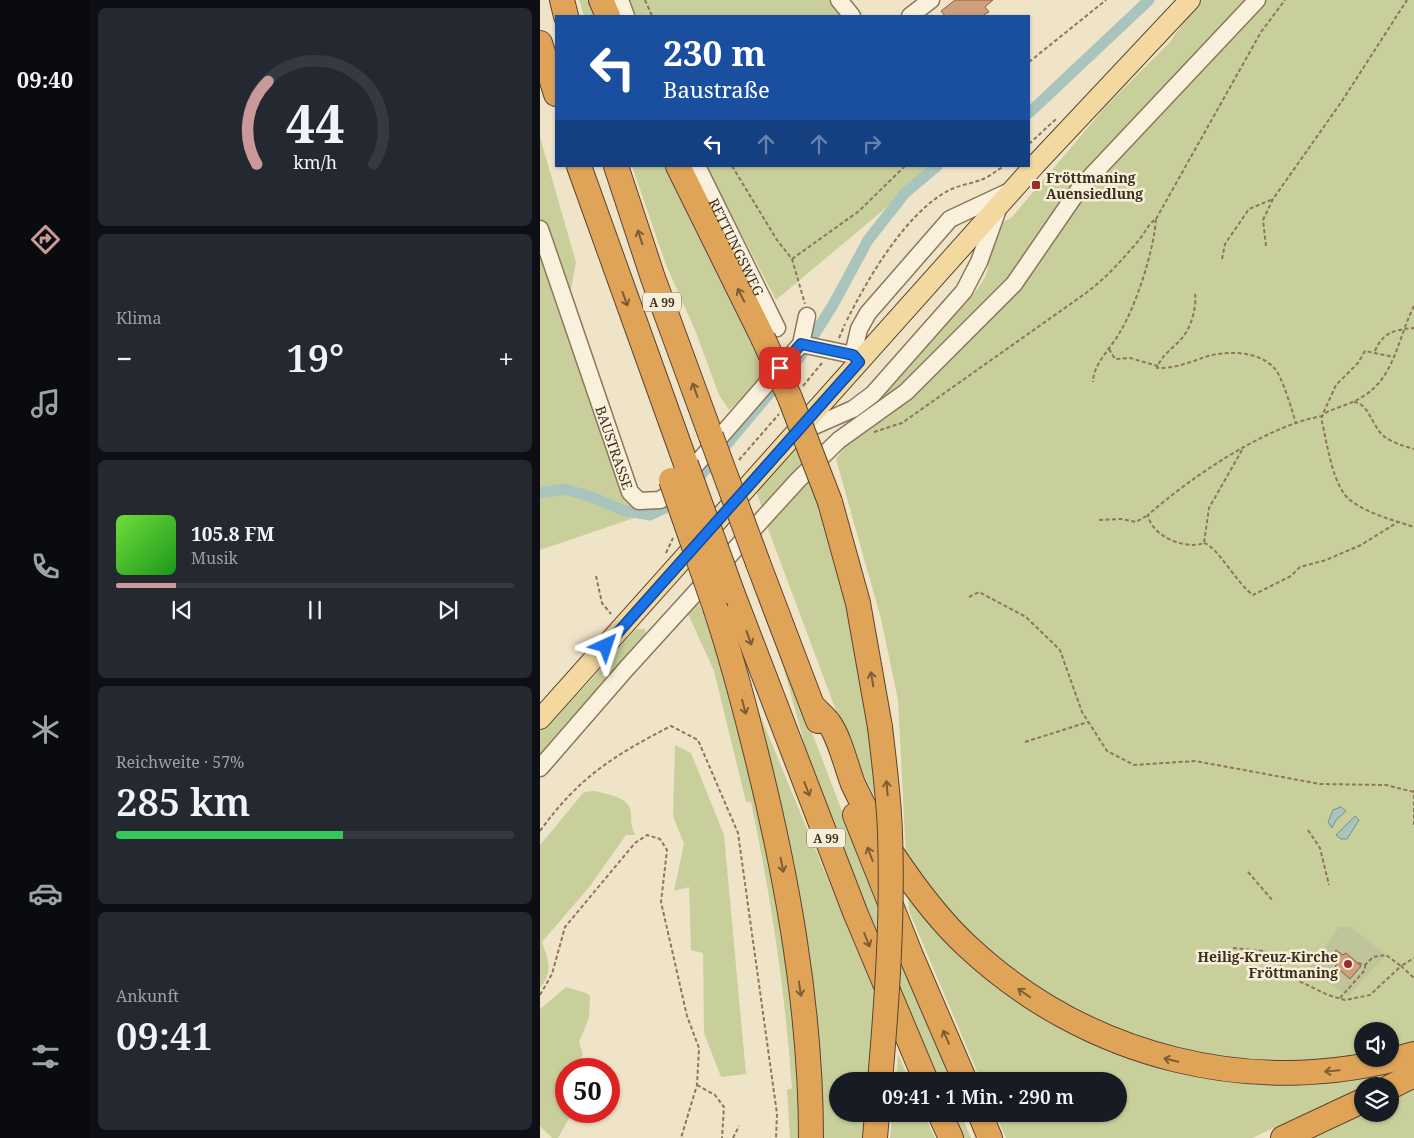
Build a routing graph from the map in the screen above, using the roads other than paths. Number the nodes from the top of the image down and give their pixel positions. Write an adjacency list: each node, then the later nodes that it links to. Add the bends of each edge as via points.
1 (562, 0): 8 (highway)
2 (600, 0): 9 (highway)
3 (620, 0): 10 (street)
4 (839, 0): 11 (street)
5 (931, 0): 12 (street)
6 (1190, 0): 19 (main road)
7 (1257, 0): 29 (street, via 1080,188 1014,284 906,392 839,440 798,480)
8 (566, 15)
9 (608, 15)
10 (626, 15)
11 (851, 15)
12 (911, 15)
13 (540, 43): 14 (highway)
14 (555, 91)
15 (579, 167): 26 (highway, A 99, one-way to 26, via 654,380)
16 (616, 167): 27 (highway, A 99, one-way to 16, bridge, via 653,278)
17 (679, 167): 22 (highway, one-way to 17)
18 (697, 167): 22 (street, RETTUNGSWEG)
19 (1008, 196): 24 (main road); 24 (street, via 950,220 868,312 859,329); 25 (street, via 964,291 873,394 853,409)
20 (540, 229): 23 (street, BAUSTRASSE, via 630,492 639,501 660,500 672,492)
21 (807, 316): 23 (street, BAUSTRASSE)
22 (770, 333): 31 (highway, one-way to 22, bridge, via 888,988 891,886 890,824 880,727 858,603 830,502 793,406)
23 (803, 345): 24 (street)
24 (856, 358): 25 (main road)
25 (794, 435): 28 (main road)
26 (679, 472): 32 (highway, A 99, one-way to 32, bridge, via 732,592 855,912); 39 (highway, one-way to 39, bridge, via 763,780 782,869 807,1040)
27 (813, 706): 30 (highway, one-way to 27, via 1337,1071 1278,1073 1222,1070 1127,1046 1052,1011 1007,980 964,944 925,900 879,834 830,724); 33 (highway, A 99, one-way to 27, via 878,876)
28 (540, 719)
29 (540, 768)
30 (1414, 1054)
31 (881, 1072)
32 (922, 1072)
33 (962, 1072)
34 (1414, 1075): 35 (highway)
35 (1399, 1082)
36 (1354, 1105): 42 (highway)
37 (944, 1122): 40 (highway)
38 (983, 1122): 41 (highway)
39 (811, 1138)
40 (951, 1138)
41 (990, 1138)
42 (1283, 1138)

